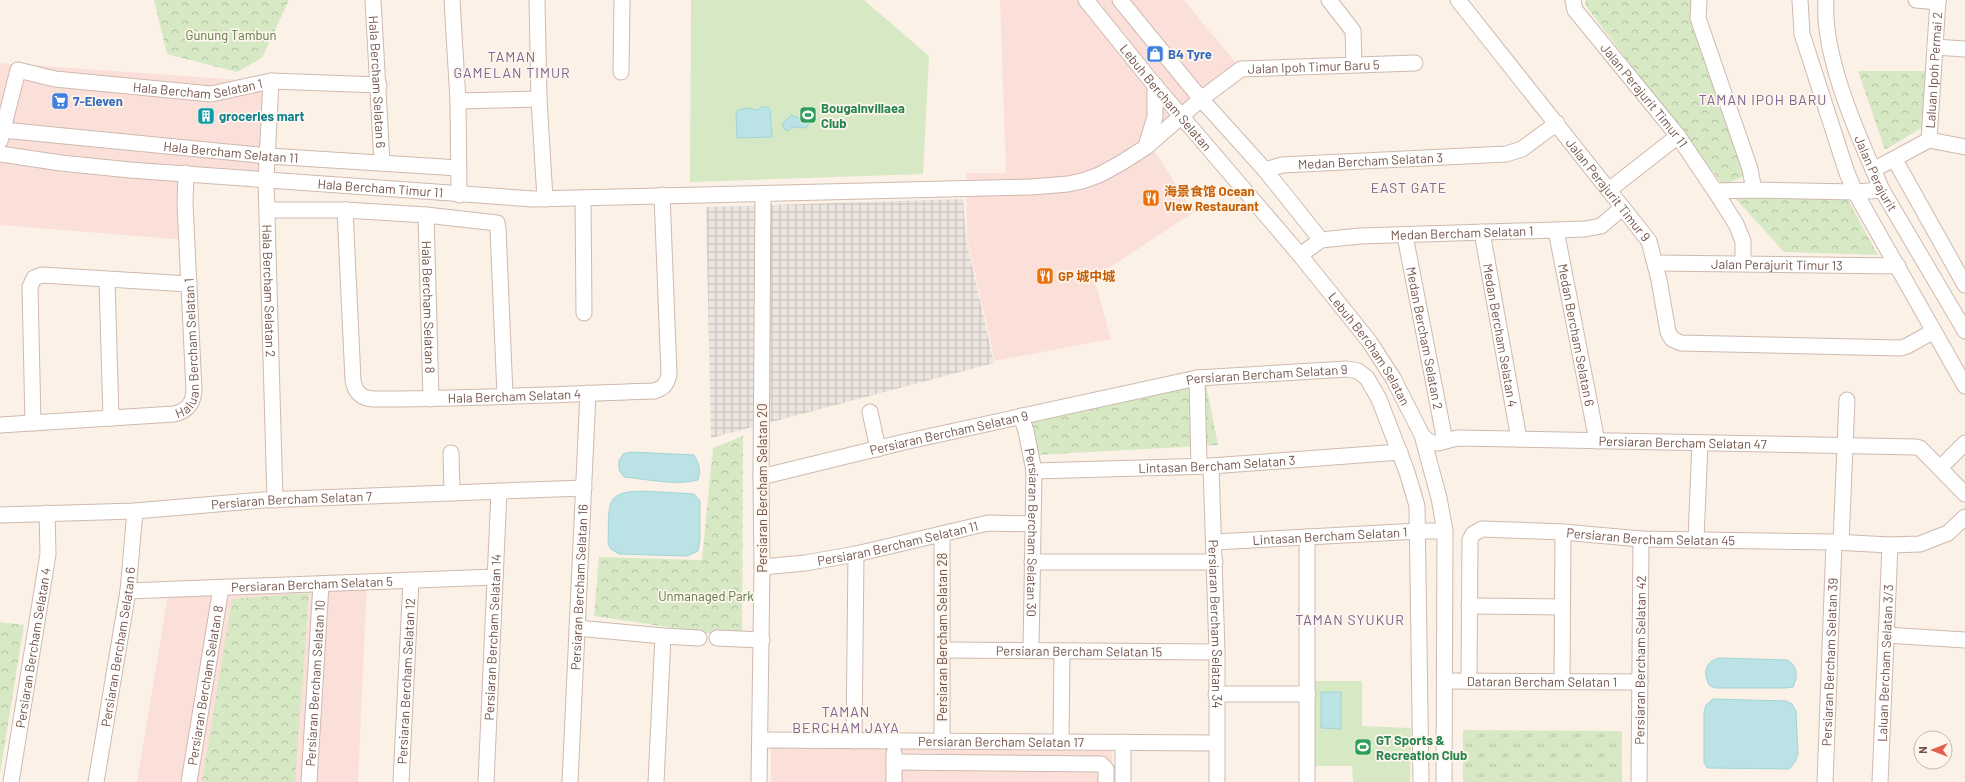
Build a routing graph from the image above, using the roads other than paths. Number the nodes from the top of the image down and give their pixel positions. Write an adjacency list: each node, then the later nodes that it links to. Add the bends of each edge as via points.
1 (373, 0): 21 (street, Hala Bercham Selatan 6)
2 (452, 0): 25 (street)
3 (537, 0): 23 (street)
4 (622, 0): 19 (street)
5 (1086, 0): 22 (street, Lebuh Bercham Selatan)
6 (1120, 0): 24 (street)
7 (1329, 0): 18 (street, via 1353,31)
8 (1458, 0): 27 (street, Jalan Perajurit Timur 9)
9 (1573, 0): 29 (street, Jalan Perajurit Timur 11, via 1574,10)
10 (1699, 0): 43 (street, via 1698,18 1750,169)
11 (1800, 0): 46 (street, via 1802,34)
12 (1826, 0): 39 (street, Jalan Perajurit, via 1827,32 1833,58 1844,96)
13 (1916, 0): 14 (street)
14 (1938, 1): 15 (street, Laluan Ipoh Permai 2)
15 (1936, 47): 16 (street); 30 (street, Laluan Ipoh Permai 2)
16 (1965, 49)
17 (1415, 63): 18 (street, Jalan Ipoh Timur Baru 5)
18 (1354, 64): 24 (street, Jalan Ipoh Timur Baru 5, via 1241,69)
19 (621, 72)
20 (271, 81): 21 (street, Hala Bercham Selatan 1); 28 (street, Hala Bercham Selatan 1, via 211,94 55,79 18,70); 34 (street, Hala Bercham Selatan 2)
21 (379, 85): 36 (street, Hala Bercham Selatan 6)
22 (1155, 85): 26 (street, Lebuh Bercham Selatan); 31 (street, via 1155,117)
23 (539, 99): 25 (street); 52 (street)
24 (1201, 99): 26 (street, Jalan Ipoh Timur Baru 5); 38 (street)
25 (458, 101): 37 (street)
26 (1182, 117): 31 (street, Jalan Ipoh Timur Baru 5); 62 (street, Lebuh Bercham Selatan)
27 (1557, 123): 38 (street, Medan Bercham Selatan 3, via 1522,149 1506,154 1282,165); 42 (street, Jalan Perajurit Timur 9)
28 (1, 135): 34 (street, Hala Bercham Selatan 11)
29 (1678, 136): 42 (street); 45 (street, Jalan Perajurit Timur 11)
30 (1929, 140): 32 (street); 35 (street)
31 (1146, 147): 47 (street, Hala Bercham Timur 11, via 1099,175 1082,181 1051,186)
32 (1965, 147)
33 (0, 154): 40 (street, Hala Bercham Timur 11, via 98,167)
34 (268, 156): 36 (street, Hala Bercham Selatan 11); 41 (street, Hala Bercham Selatan 2)
35 (1895, 160): 39 (street); 68 (street)
36 (382, 164): 37 (street, Hala Bercham Selatan 11)
37 (459, 168): 48 (street)
38 (1265, 170): 61 (street)
39 (1873, 170): 44 (street, Jalan Perajurit)
40 (186, 174): 41 (street, Hala Bercham Timur 11); 67 (street, Haluan Bercham Selatan 1)
41 (266, 180): 48 (street, Hala Bercham Timur 11); 54 (street, Hala Bercham Selatan 2)
42 (1609, 190): 53 (street, Jalan Perajurit Timur 9)
43 (1754, 190): 45 (street); 46 (street)
44 (1882, 190): 46 (street); 70 (street, Jalan Perajurit)
45 (1715, 191): 64 (street, Jalan Perajurit Timur 11, via 1736,224 1743,241)
46 (1855, 192): 65 (street)
47 (763, 194): 49 (street, Hala Bercham Timur 11); 97 (street, Persiaran Bercham Selatan 20)
48 (459, 195): 50 (street, Hala Bercham Timur 11)
49 (662, 196): 51 (street, Hala Bercham Timur 11); 74 (street, Hala Bercham Selatan 4, via 668,383 662,389 654,391)
50 (498, 198): 52 (street, Hala Bercham Timur 11); 57 (street)
51 (583, 198): 52 (street, Hala Bercham Timur 11); 69 (street)
52 (545, 199)
53 (1622, 208): 58 (street, Medan Bercham Selatan 1, via 1600,226); 63 (street, Jalan Perajurit Timur 9, via 1649,241)
54 (268, 210): 55 (street); 102 (street, Hala Bercham Selatan 2)
55 (345, 210): 56 (street); 76 (street, Hala Bercham Selatan 4, via 354,389 365,399)
56 (426, 215): 57 (street); 76 (street, Hala Bercham Selatan 8)
57 (498, 226): 75 (street)
58 (1556, 230): 59 (street, Medan Bercham Selatan 1); 85 (street, Medan Bercham Selatan 6)
59 (1482, 232): 60 (street, Medan Bercham Selatan 1); 84 (street, Medan Bercham Selatan 4)
60 (1406, 236): 61 (street, Medan Bercham Selatan 1, via 1360,236); 86 (street, Medan Bercham Selatan 2)
61 (1321, 240): 62 (street, Medan Bercham Selatan 1)
62 (1300, 255): 83 (street, Lebuh Bercham Selatan, via 1369,341 1393,378)
63 (1656, 263): 64 (street, Jalan Perajurit Timur 13); 71 (street, Jalan Perajurit Timur 9, via 1668,332 1676,342 1901,348)
64 (1743, 263): 65 (street, Jalan Perajurit Timur 13)
65 (1898, 266): 71 (street)
66 (107, 280): 67 (street); 80 (street); 81 (street, via 42,275 34,278 31,283)
67 (189, 284): 80 (street, Haluan Bercham Selatan 1, via 194,391 191,404 187,409 174,414)
68 (1965, 285)
69 (584, 313)
70 (1965, 329)
71 (1934, 331): 73 (street)
72 (1197, 378): 79 (street, Persiaran Bercham Selatan 9); 91 (street, Persiaran Bercham Selatan 9, via 1347,368 1358,371 1367,378 1379,399); 94 (street, Persiaran Bercham Selatan 34)
73 (1965, 386)
74 (588, 393): 75 (street, Hala Bercham Selatan 4); 98 (street, Persiaran Bercham Selatan 16)
75 (505, 395): 76 (street, Hala Bercham Selatan 4)
76 (431, 399)
77 (1847, 400): 89 (street, Persiaran Bercham Selatan 39)
78 (870, 412): 90 (street)
79 (1021, 416): 90 (street, Persiaran Bercham Selatan 9); 96 (street, Persiaran Bercham Selatan 30)
80 (111, 418): 81 (street, Haluan Bercham Selatan 1)
81 (33, 423): 82 (street, Haluan Bercham Selatan 1)
82 (0, 425)
83 (1422, 436): 86 (street, via 1427,442); 93 (street, Lebuh Bercham Selatan)
84 (1519, 439): 85 (street, Persiaran Bercham Selatan 47); 86 (street, Persiaran Bercham Selatan 47, via 1458,438)
85 (1597, 441): 87 (street, Persiaran Bercham Selatan 47)
86 (1443, 442): 93 (street, via 1433,449)
87 (1700, 443): 89 (street, Persiaran Bercham Selatan 47); 114 (street)
88 (1965, 443): 95 (street)
89 (1845, 446): 95 (street, Persiaran Bercham Selatan 47, via 1918,447); 116 (street, Persiaran Bercham Selatan 39)
90 (878, 449): 97 (street, Persiaran Bercham Selatan 9)
91 (1400, 452): 94 (street, Lintasan Bercham Selatan 3); 108 (street, Persiaran Bercham Selatan 9, via 1417,506)
92 (452, 453): 100 (street)
93 (1430, 462): 109 (street, Lebuh Bercham Selatan)
94 (1205, 466): 96 (street, Lintasan Bercham Selatan 3); 115 (street, Persiaran Bercham Selatan 34)
95 (1940, 468): 101 (street, Persiaran Bercham Selatan 47)
96 (1034, 471): 107 (street, Persiaran Bercham Selatan 30)
97 (761, 477): 121 (street, Persiaran Bercham Selatan 20)
98 (584, 488): 99 (street, Persiaran Bercham Selatan 7); 129 (street, Persiaran Bercham Selatan 16)
99 (499, 491): 100 (street, Persiaran Bercham Selatan 7); 122 (street, Persiaran Bercham Selatan 14)
100 (452, 493): 102 (street, Persiaran Bercham Selatan 7)
101 (1965, 494)
102 (275, 500): 103 (street, Persiaran Bercham Selatan 7)
103 (135, 511): 104 (street, Persiaran Bercham Selatan 7); 126 (street, Persiaran Bercham Selatan 6)
104 (47, 513): 105 (street, Persiaran Bercham Selatan 7); 156 (street, Persiaran Bercham Selatan 4, via 48,554)
105 (0, 515)
106 (1965, 517): 117 (street, Persiaran Bercham Selatan 45, via 1948,533 1920,544)
107 (1033, 524): 111 (street, Persiaran Bercham Selatan 11, via 988,523); 119 (street, Persiaran Bercham Selatan 30)
108 (1419, 531): 109 (street, Lintasan Bercham Selatan 1); 112 (street, Lintasan Bercham Selatan 1); 170 (street, Persiaran Bercham Selatan 9)
109 (1445, 531): 141 (street, Lebuh Bercham Selatan)
110 (1563, 532): 113 (street, Persiaran Bercham Selatan 45); 127 (street, Persiaran Bercham Selatan 45, via 1487,529 1477,531 1471,538); 128 (street)
111 (942, 534): 118 (street, Persiaran Bercham Selatan 11); 136 (street, Persiaran Bercham Selatan 28)
112 (1307, 537): 115 (street, Lintasan Bercham Selatan 1); 145 (street)
113 (1641, 539): 114 (street, Persiaran Bercham Selatan 45); 143 (street, Persiaran Bercham Selatan 42)
114 (1696, 539): 116 (street, Persiaran Bercham Selatan 45)
115 (1214, 542): 120 (street, Persiaran Bercham Selatan 34)
116 (1838, 542): 117 (street, Persiaran Bercham Selatan 45); 173 (street, Persiaran Bercham Selatan 39)
117 (1890, 545): 130 (street, Laluan Bercham Selatan 3/3)
118 (856, 554): 121 (street, Persiaran Bercham Selatan 11); 147 (street)
119 (1032, 562): 120 (street); 137 (street, Persiaran Bercham Selatan 30)
120 (1215, 562): 139 (street, Persiaran Bercham Selatan 34)
121 (762, 567): 134 (street, Persiaran Bercham Selatan 20)
122 (495, 577): 123 (street, Persiaran Bercham Selatan 5); 161 (street, Persiaran Bercham Selatan 14)
123 (411, 580): 124 (street, Persiaran Bercham Selatan 5); 160 (street, Persiaran Bercham Selatan 12)
124 (321, 584): 125 (street, Persiaran Bercham Selatan 5); 159 (street, Persiaran Bercham Selatan 10)
125 (221, 588): 126 (street, Persiaran Bercham Selatan 5); 158 (street, Persiaran Bercham Selatan 8)
126 (128, 592): 157 (street, Persiaran Bercham Selatan 6)
127 (1469, 606): 128 (street); 140 (street)
128 (1562, 606): 142 (street)
129 (577, 628): 131 (street); 162 (street, Persiaran Bercham Selatan 16)
130 (1886, 635): 135 (street); 174 (street, Laluan Bercham Selatan 3/3)
131 (663, 636): 132 (street); 163 (street)
132 (699, 638)
133 (717, 638): 134 (street)
134 (762, 640): 146 (street, Persiaran Bercham Selatan 20)
135 (1965, 640)
136 (942, 650): 137 (street, Persiaran Bercham Selatan 15); 149 (street, Persiaran Bercham Selatan 28)
137 (1031, 650): 138 (street, Persiaran Bercham Selatan 15)
138 (1062, 650): 139 (street, Persiaran Bercham Selatan 15); 150 (street)
139 (1216, 652): 144 (street, Persiaran Bercham Selatan 34)
140 (1469, 680): 141 (street, Dataran Bercham Selatan 1); 142 (street, Dataran Bercham Selatan 1)
141 (1445, 681): 171 (street, Lebuh Bercham Selatan)
142 (1562, 681): 143 (street, Dataran Bercham Selatan 1)
143 (1640, 682): 172 (street, Persiaran Bercham Selatan 42)
144 (1216, 694): 145 (street); 153 (street, Persiaran Bercham Selatan 34)
145 (1308, 694): 169 (street)
146 (761, 740): 147 (street, Persiaran Bercham Selatan 17); 164 (street, Persiaran Bercham Selatan 20)
147 (854, 741): 148 (street, Persiaran Bercham Selatan 17)
148 (894, 741): 149 (street, Persiaran Bercham Selatan 17); 154 (street)
149 (942, 741): 150 (street, Persiaran Bercham Selatan 17)
150 (1061, 742): 151 (street, Persiaran Bercham Selatan 17)
151 (1076, 742): 152 (street, Persiaran Bercham Selatan 17); 155 (street)
152 (1123, 742): 153 (street, Persiaran Bercham Selatan 17); 167 (street)
153 (1216, 743): 168 (street, Persiaran Bercham Selatan 34)
154 (894, 762): 155 (street); 165 (street)
155 (1076, 764): 166 (street, via 1103,765 1106,769)
156 (11, 782)
157 (96, 782)
158 (189, 782)
159 (309, 782)
160 (402, 782)
161 (486, 782)
162 (570, 782)
163 (656, 782)
164 (759, 782)
165 (894, 782)
166 (1106, 782)
167 (1123, 782)
168 (1217, 782)
169 (1307, 782)
170 (1421, 782)
171 (1444, 782)
172 (1639, 782)
173 (1825, 782)
174 (1880, 782)

